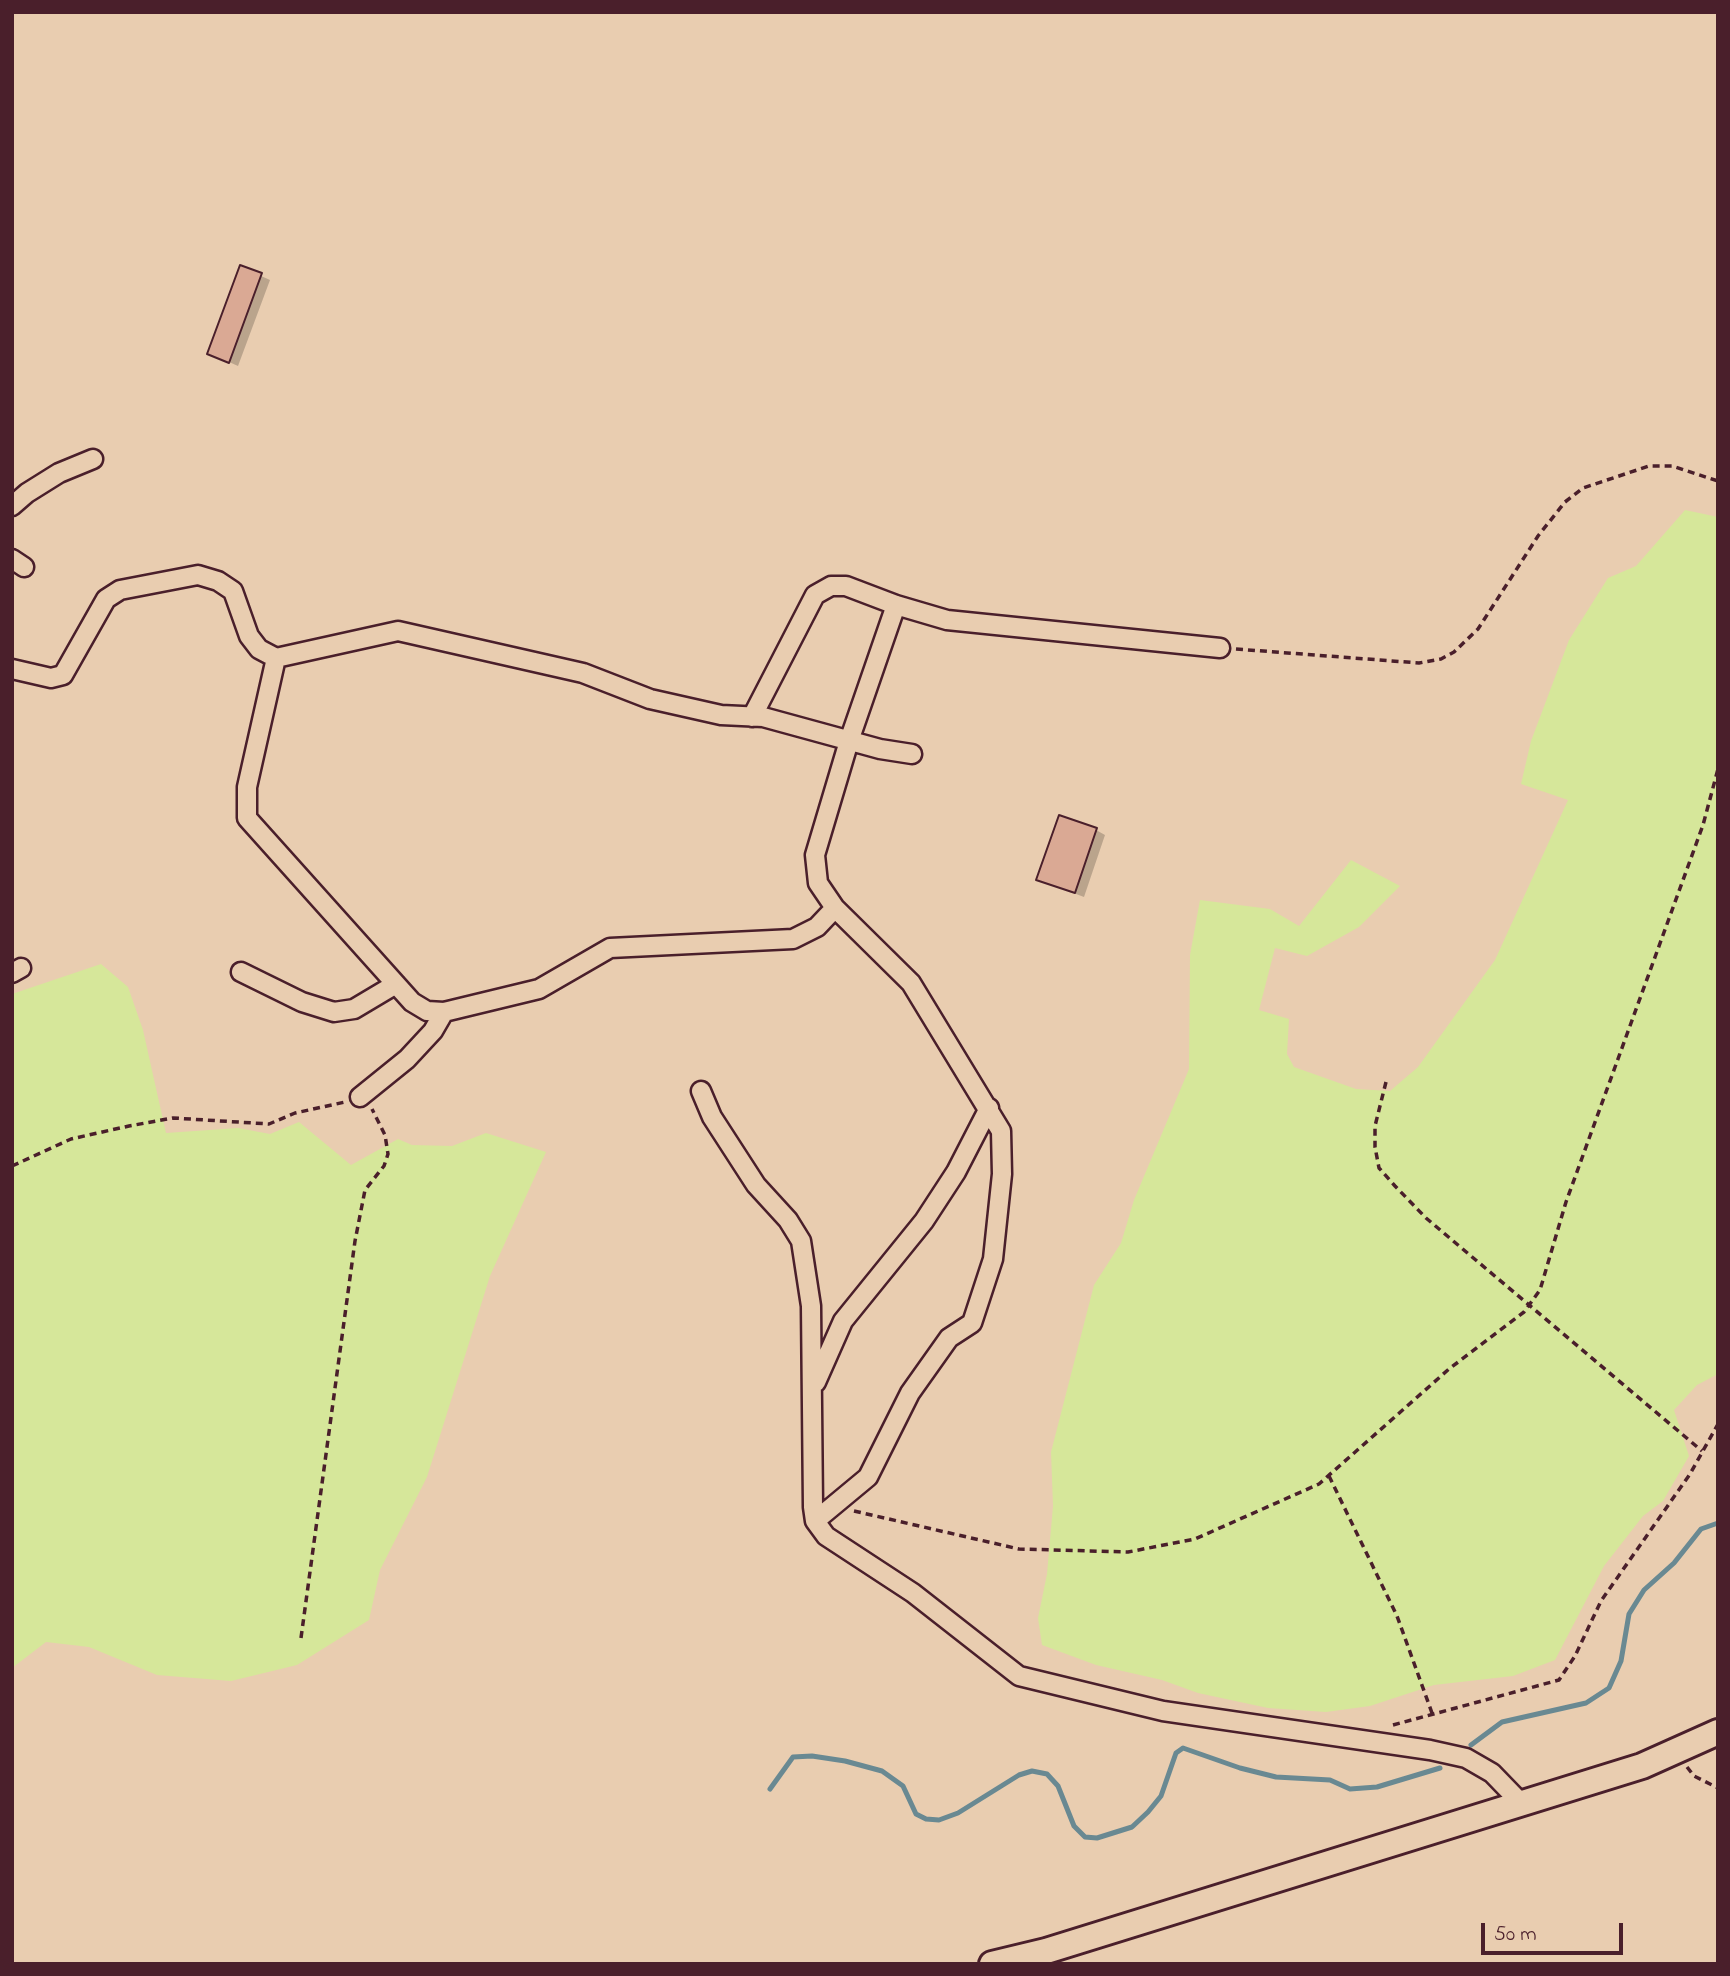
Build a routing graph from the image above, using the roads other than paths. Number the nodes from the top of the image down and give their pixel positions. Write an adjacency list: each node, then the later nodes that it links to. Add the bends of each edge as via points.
1 (93, 459): 2 (street, via 59,473)
2 (12, 506)
3 (896, 605): 4 (street, via 947,620); 7 (street, via 846,586 823,588); 8 (street)
4 (1220, 648)
5 (276, 658): 6 (street, via 259,649 249,636 233,591 198,575 120,590 106,599 63,675 51,678); 7 (street, via 398,631 583,673 650,699); 12 (street, via 247,787 247,818)
6 (12, 668)
7 (752, 717): 8 (street)
8 (849, 741): 9 (street); 10 (street, via 815,855 818,883)
9 (912, 754)
10 (835, 908): 13 (street, via 817,927 793,939 610,948 539,989); 16 (street, via 911,983)
11 (241, 972): 12 (street, via 334,1012 354,1009)
12 (396, 984): 13 (street, via 419,1007)
13 (444, 1012): 15 (street, via 407,1059)
14 (701, 1091): 17 (street, via 712,1117 757,1185 801,1241 811,1306)
15 (360, 1097)
16 (989, 1108): 17 (street, via 924,1221 843,1321); 18 (street, via 1001,1131 1002,1174 993,1259 972,1323 948,1338 910,1392 868,1477)
17 (812, 1388): 18 (street)
18 (816, 1521): 20 (street, via 826,1536 913,1593 1019,1676 1163,1710 1466,1758 1492,1773)
19 (1718, 1731): 20 (street, via 1642,1766)
20 (1522, 1804): 21 (street)
21 (992, 1964)

